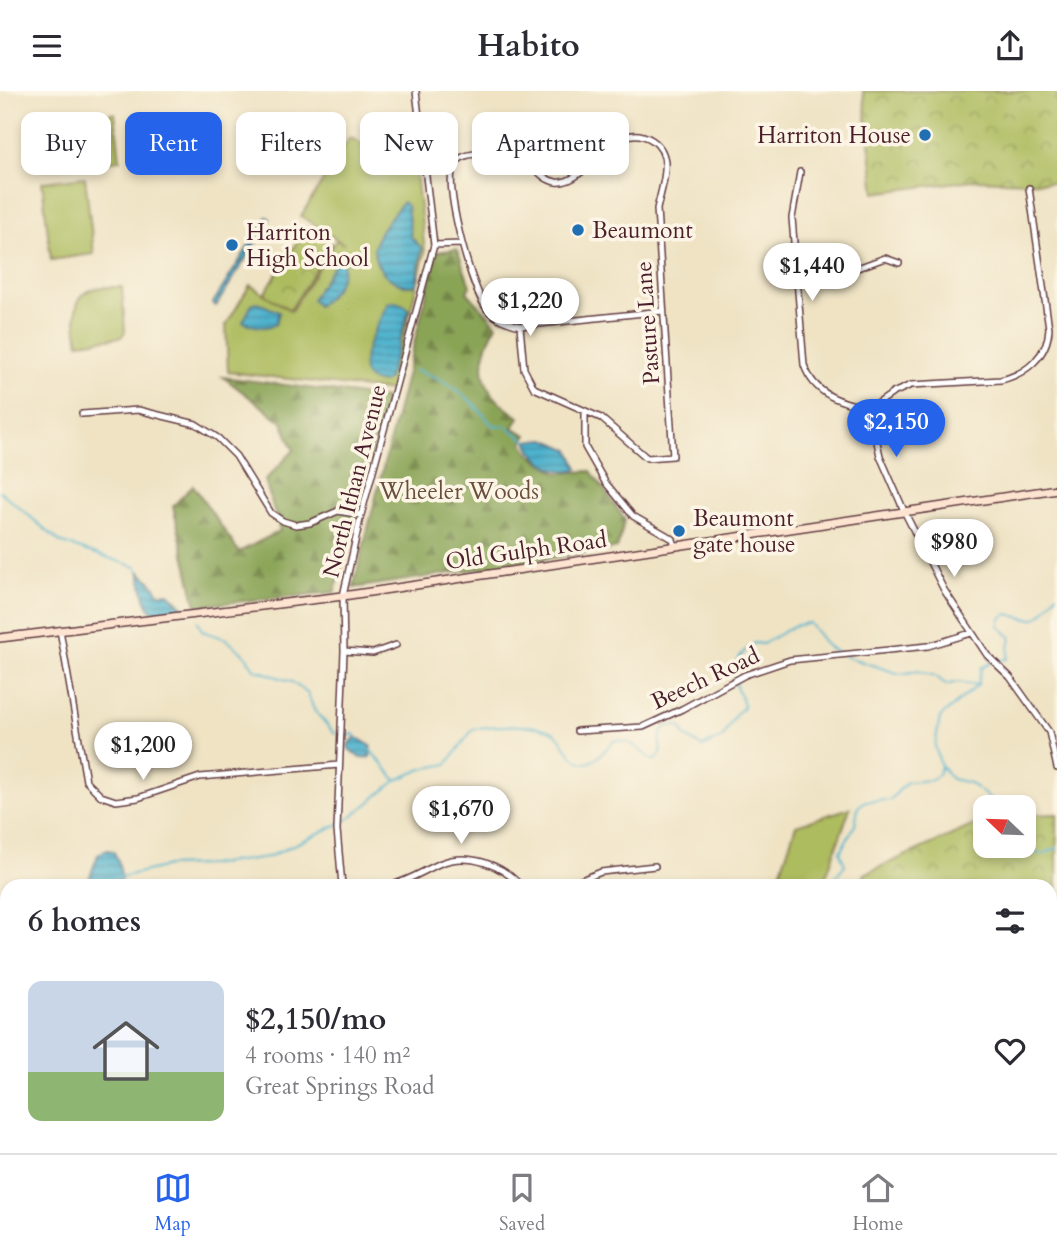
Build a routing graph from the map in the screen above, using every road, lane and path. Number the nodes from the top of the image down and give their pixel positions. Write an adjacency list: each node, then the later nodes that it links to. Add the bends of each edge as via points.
1 (416, 91): 5 (street, North Ithan Avenue)
2 (800, 172): 7 (street, via 792,218)
3 (1029, 188): 10 (street, via 1049,328 1049,339 1036,361 1015,377 1001,380 911,386)
4 (461, 244): 5 (street); 8 (street, Pasture Lane, via 452,183 459,160 509,151 518,153 545,178 566,182 615,142 635,135 649,138 665,156 657,209); 9 (street, via 488,310)
5 (433, 245): 15 (street, North Ithan Avenue)
6 (899, 263): 7 (street, via 885,258)
7 (798, 283): 10 (street, via 807,374 824,394)
8 (663, 311): 9 (street); 11 (street, Pasture Lane, via 673,456 647,458 601,418)
9 (520, 326): 11 (street, via 524,369 534,388)
10 (870, 409): 14 (street, via 880,456)
11 (585, 411): 16 (street, via 585,447 605,482 633,516 673,539)
12 (82, 414): 15 (street, via 138,410 196,424 236,456 271,513 283,521 310,523 338,511)
13 (1057, 489): 14 (street, Old Gulph Road)
14 (905, 513): 16 (street, Old Gulph Road); 19 (street)
15 (361, 515): 17 (street, North Ithan Avenue)
16 (675, 547): 17 (street, Old Gulph Road)
17 (343, 596): 18 (street, Old Gulph Road); 22 (street, North Ithan Avenue)
18 (60, 630): 20 (street, Old Gulph Road); 24 (street, via 86,781 102,796 116,801 200,777)
19 (971, 633): 23 (street, Beech Road, via 928,646 790,660 745,675 643,726); 25 (street, via 1049,732)
20 (0, 638)
21 (396, 645): 22 (street, via 373,653)
22 (344, 651): 24 (street, North Ithan Avenue)
23 (577, 731)
24 (339, 765): 27 (street, North Ithan Avenue)
25 (1057, 768)
26 (655, 866): 30 (street, via 601,872)
27 (341, 879)
28 (404, 879): 29 (street, via 445,861 462,859 486,862)
29 (514, 879)
30 (584, 879)

